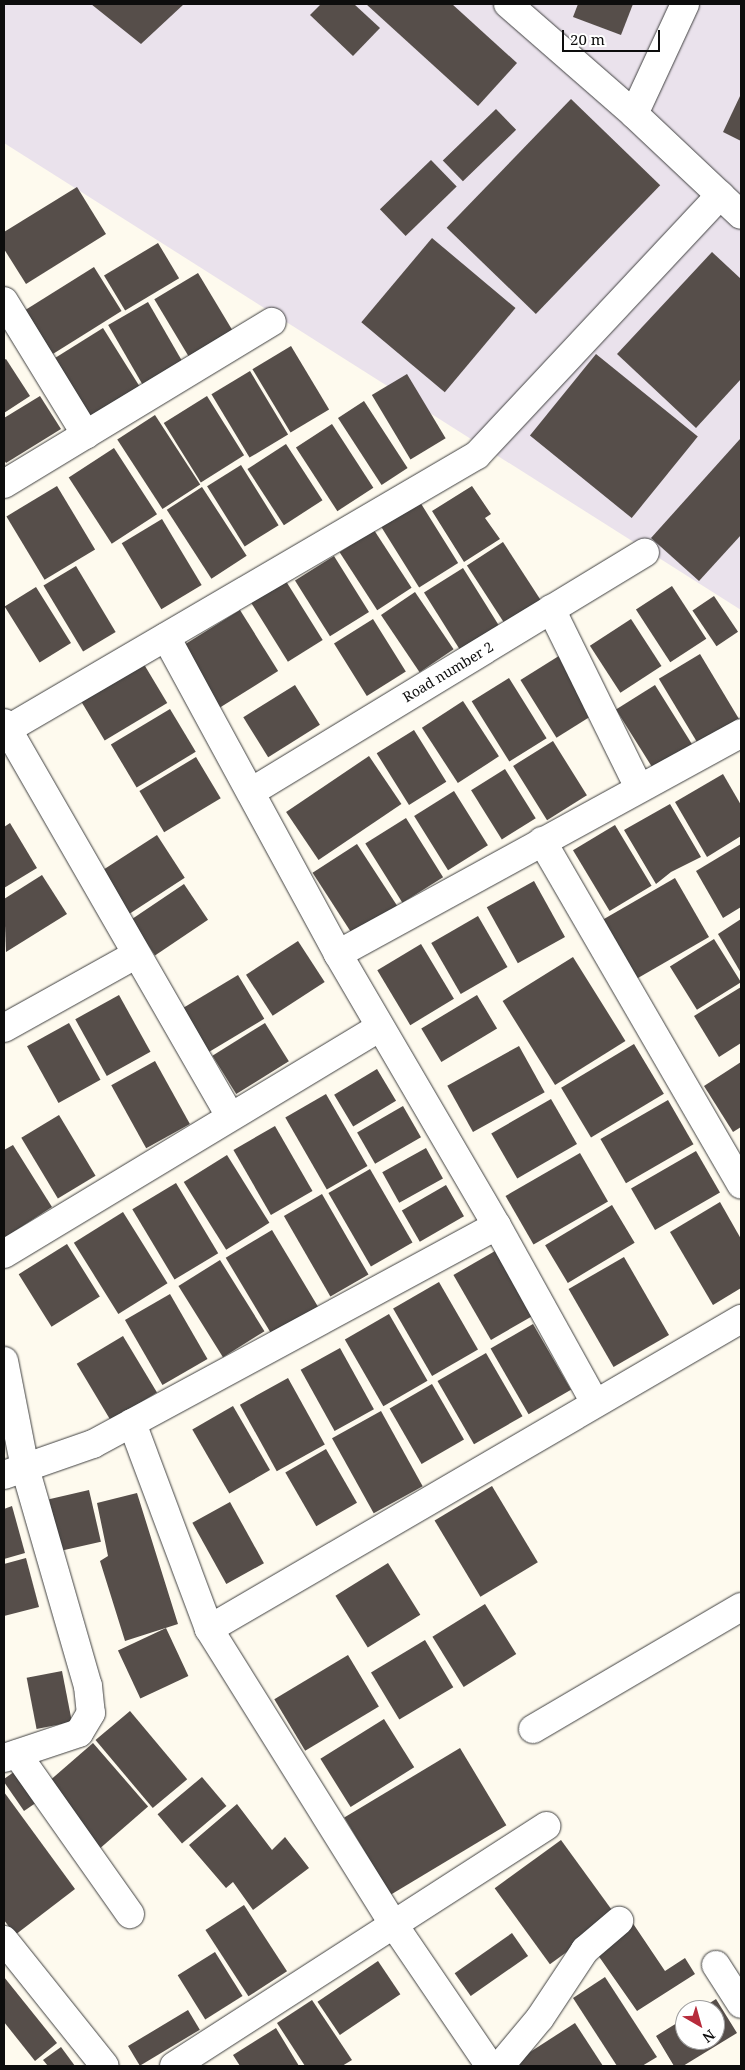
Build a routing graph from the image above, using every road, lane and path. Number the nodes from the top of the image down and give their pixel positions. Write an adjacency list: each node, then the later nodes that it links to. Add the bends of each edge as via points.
1 (508, 4): 3 (street)
2 (685, 4): 3 (street)
3 (634, 114): 4 (street)
4 (720, 195): 5 (street); 12 (street, via 477,455)
5 (741, 215)
6 (4, 301): 8 (street)
7 (272, 322): 8 (street)
8 (86, 435): 9 (street)
9 (4, 484)
10 (645, 552): 11 (street, Road number 2)
11 (551, 609): 15 (street); 16 (street, Road number 2)
12 (166, 637): 13 (street); 16 (street)
13 (6, 726): 19 (street)
14 (739, 738): 15 (street)
15 (639, 788): 17 (street)
16 (251, 792): 18 (street)
17 (542, 841): 18 (street); 23 (street)
18 (338, 954): 20 (street)
19 (135, 955): 21 (street); 22 (street)
20 (380, 1027): 22 (street); 24 (street)
21 (4, 1028)
22 (230, 1116): 25 (street)
23 (741, 1184)
24 (497, 1226): 28 (street); 29 (street)
25 (4, 1254)
26 (741, 1319): 28 (street)
27 (4, 1361): 30 (street)
28 (595, 1403): 32 (street)
29 (132, 1423): 30 (street, via 93,1444); 32 (street)
30 (14, 1472): 34 (street, via 88,1686 91,1713 79,1733)
31 (741, 1606): 33 (street)
32 (209, 1629): 38 (street)
33 (534, 1728)
34 (11, 1756): 36 (street)
35 (546, 1826): 38 (street)
36 (130, 1914)
37 (619, 1921): 45 (street, via 585,1950 540,2018)
38 (394, 1925): 43 (street); 44 (street)
39 (4, 1940): 42 (street)
40 (716, 1965): 41 (street)
41 (741, 2004)
42 (105, 2066)
43 (174, 2066)
44 (490, 2066)
45 (500, 2066)

